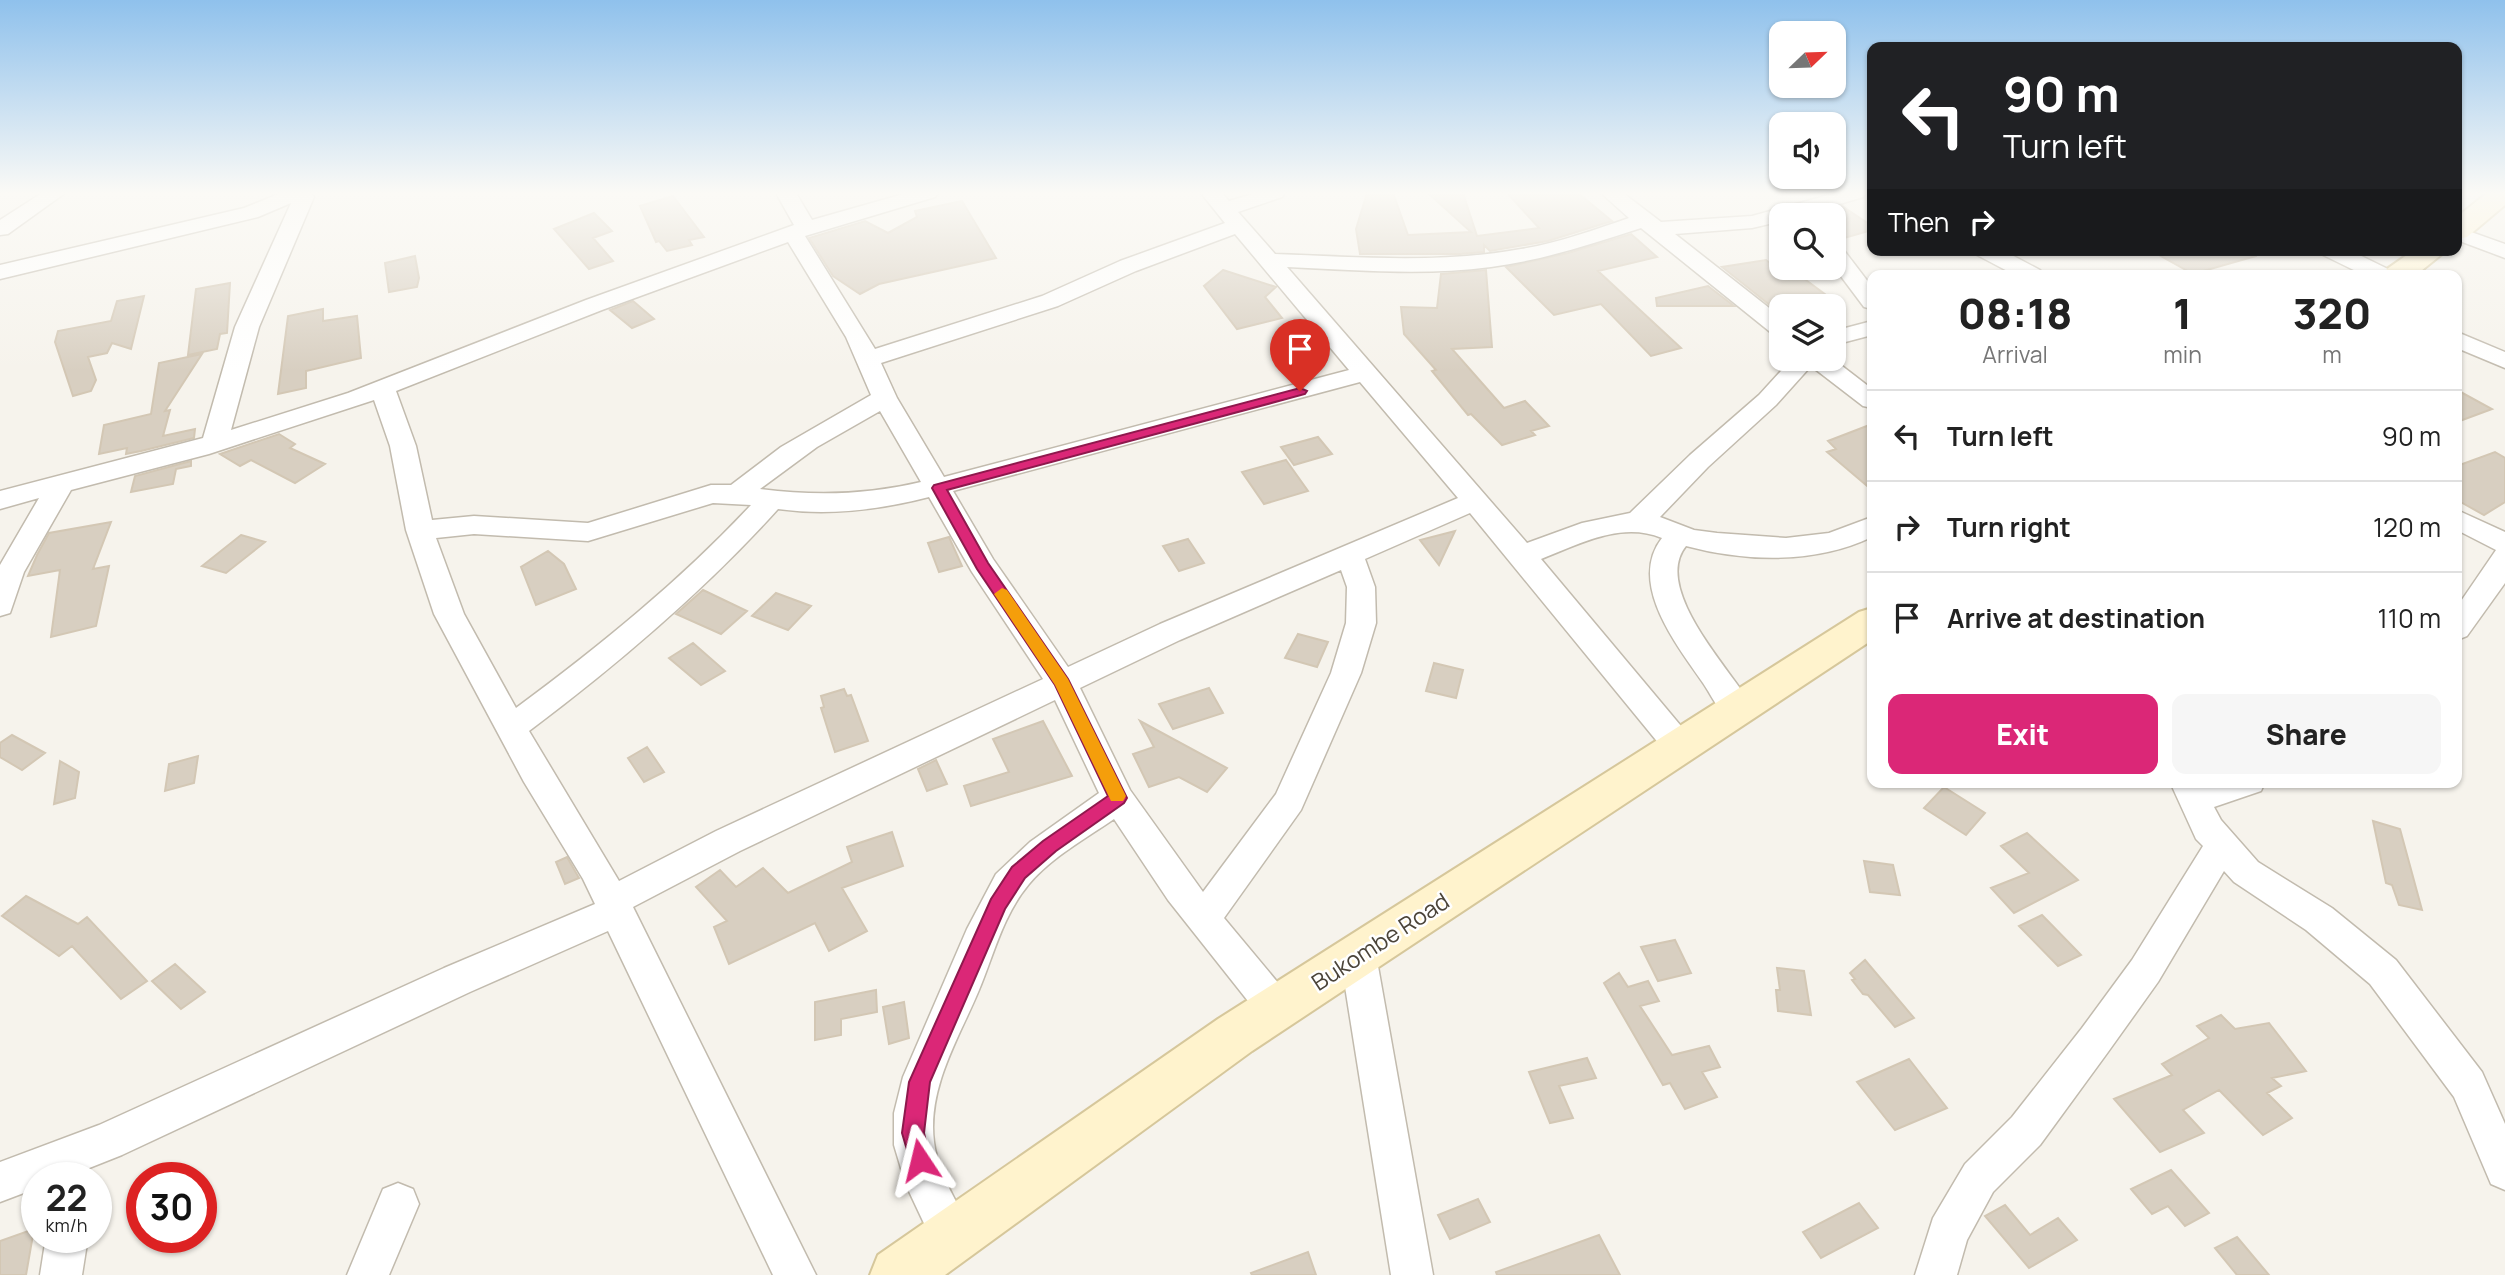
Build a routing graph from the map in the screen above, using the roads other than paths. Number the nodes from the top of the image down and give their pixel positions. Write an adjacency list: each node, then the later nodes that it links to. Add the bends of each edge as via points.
1 (83, 252): 17 (street)
2 (278, 252): 31 (street, via 247,327)
3 (739, 252): 28 (street)
4 (811, 252): 23 (street)
5 (1151, 252): 23 (street, via 1050,301)
6 (1263, 252): 12 (street)
7 (1537, 252): 12 (street, via 1455,265)
8 (1685, 252): 19 (street)
9 (1996, 256): 14 (street)
10 (2343, 256): 15 (street)
11 (2424, 256): 16 (main road)
12 (1270, 260): 27 (street)
13 (1846, 268): 18 (street)
14 (2022, 270)
15 (2372, 270)
16 (2404, 270)
17 (0, 272)
18 (1867, 296)
19 (1769, 320)
20 (1867, 329): 21 (street)
21 (1846, 335)
22 (2462, 340): 24 (street)
23 (868, 359): 30 (street)
24 (2505, 361)
25 (1794, 371): 38 (street, via 1771,398)
26 (1833, 371): 29 (street)
27 (1365, 373): 33 (street); 37 (street)
28 (382, 388): 31 (street); 41 (street, via 403,446)
29 (1867, 397)
30 (885, 398): 33 (street); 34 (street, via 773,462)
31 (215, 443): 32 (street)
32 (60, 486): 36 (street); 47 (street, via 10,572)
33 (939, 488): 35 (street, via 855,503 806,504); 50 (street, via 982,565)
34 (737, 494): 35 (street); 41 (street, via 711,494 588,532 474,524)
35 (772, 498): 52 (street, via 732,544 646,623)
36 (0, 500)
37 (1474, 500): 44 (street); 45 (street)
38 (1637, 522): 42 (street); 45 (street, via 1607,527)
39 (2462, 522): 43 (street)
40 (1867, 529): 42 (street, via 1852,537 1783,547)
41 (420, 530): 52 (street, via 449,614)
42 (1681, 534): 51 (street, via 1665,554 1663,580 1671,605)
43 (2505, 543)
44 (1350, 556): 50 (street); 59 (street, via 1361,587 1362,623 1346,673 1289,801)
45 (1522, 556): 53 (street)
46 (2505, 557): 48 (street)
47 (0, 606)
48 (2462, 622)
49 (1867, 625): 51 (main road, Bukombe Road)
50 (1062, 683): 56 (street); 58 (street, via 728,841)
51 (1738, 709): 53 (main road, Bukombe Road)
52 (511, 728): 58 (street)
53 (1679, 747): 60 (main road, Bukombe Road)
54 (2210, 788): 55 (street)
55 (2190, 791): 57 (street, via 2208,830)
56 (1118, 798): 59 (street); 67 (street, via 1018,873 988,926 919,1082 913,1133 926,1186)
57 (2222, 845): 63 (street, via 2246,872 2319,919 2383,972 2468,1085); 74 (street, via 2160,949 2102,1030 2026,1131 1979,1178 1948,1233)
58 (614, 906): 62 (street, via 108,1141); 71 (street)
59 (1203, 919): 61 (street)
60 (1358, 955): 61 (main road, Bukombe Road); 73 (street)
61 (1276, 1009): 67 (main road, Bukombe Road)
62 (82, 1162)
63 (2505, 1170)
64 (21, 1177): 65 (street)
65 (0, 1182)
66 (398, 1205): 70 (street)
67 (952, 1236): 72 (main road, Bukombe Road)
68 (64, 1253): 69 (street)
69 (61, 1275)
70 (368, 1275)
71 (795, 1275)
72 (898, 1275)
73 (1412, 1275)
74 (1936, 1275)

